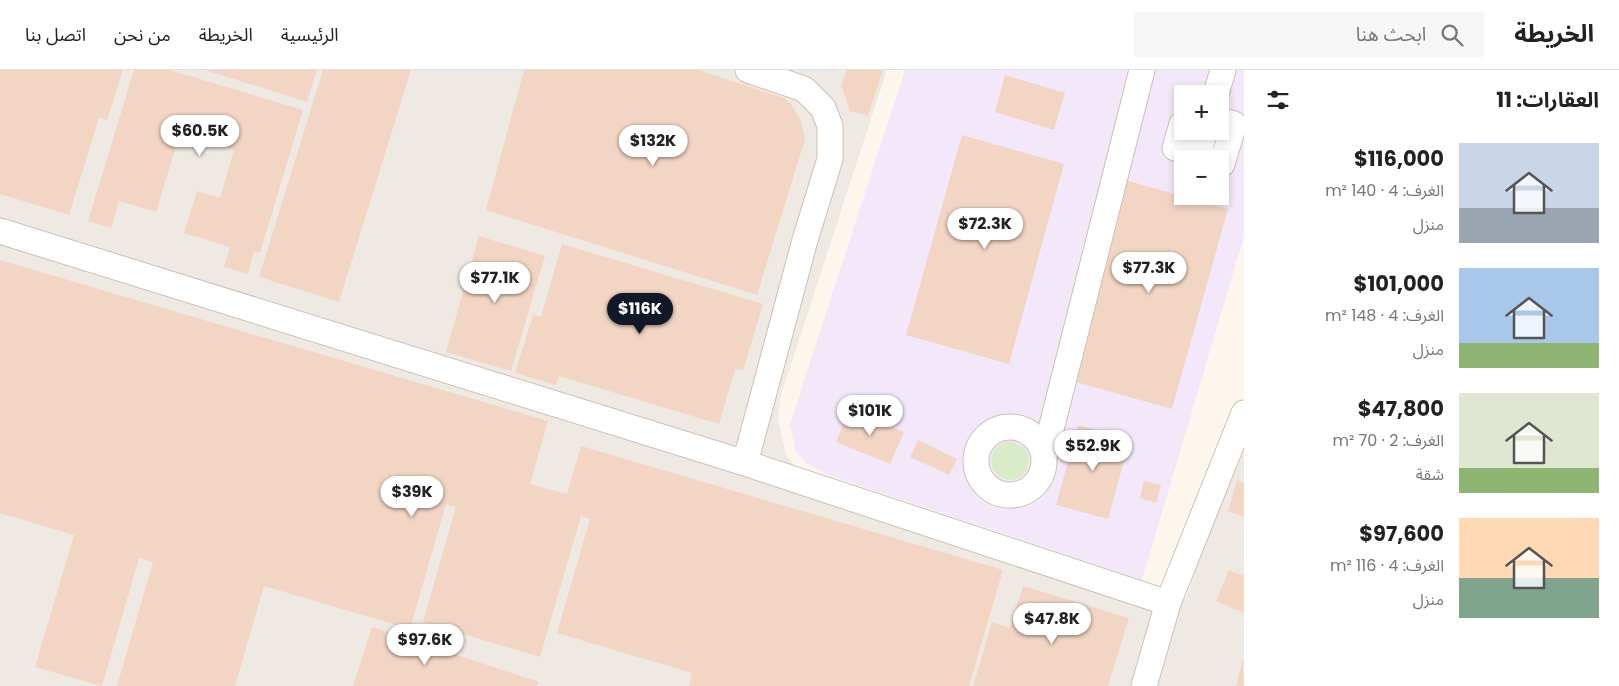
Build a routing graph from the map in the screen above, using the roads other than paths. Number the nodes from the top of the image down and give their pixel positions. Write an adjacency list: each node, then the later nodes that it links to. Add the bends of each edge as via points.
1 (748, 70): 14 (street, via 804,89 823,108 830,126 830,159)
2 (1142, 70): 13 (street)
3 (1223, 70): 6 (street)
4 (1234, 70): 5 (street)
5 (1244, 73)
6 (1219, 85)
7 (1229, 123): 10 (street, via 1234,124)
8 (1177, 140): 9 (street, via 1175,148)
9 (1181, 150)
10 (1226, 150)
11 (0, 231): 14 (street)
12 (1244, 413): 15 (street)
13 (1044, 457)
14 (745, 462): 15 (street)
15 (1168, 603): 16 (street)
16 (1144, 686)

